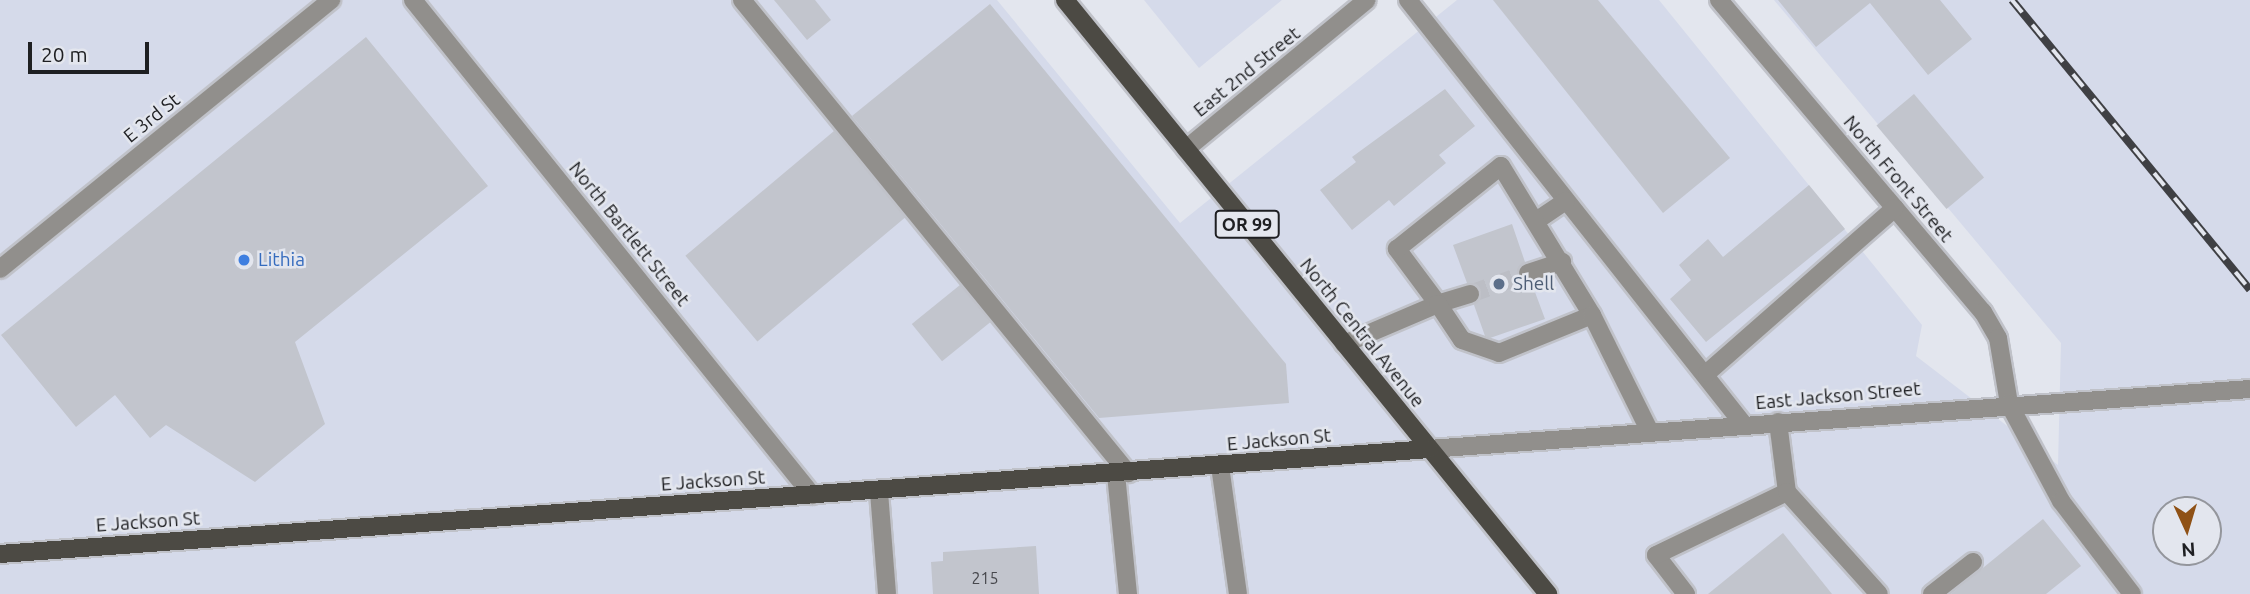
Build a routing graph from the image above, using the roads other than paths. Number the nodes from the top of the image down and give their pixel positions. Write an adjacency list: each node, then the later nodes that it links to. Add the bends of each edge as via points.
1 (331, 0): 13 (street, E 3rd St)
2 (413, 0): 30 (street, North Bartlett Street)
3 (742, 0): 27 (street)
4 (1065, 0): 8 (main road, North Central Avenue / OR 99)
5 (1367, 0): 8 (street, East 2nd Street)
6 (1408, 0): 9 (street)
7 (1719, 0): 10 (street, North Front Street)
8 (1186, 149): 18 (main road, North Central Avenue / OR 99)
9 (1566, 201): 11 (street); 19 (street)
10 (1895, 208): 19 (street); 21 (street, North Front Street, via 1983,312 1998,338)
11 (1536, 221): 12 (street); 16 (street, via 1501,166 1397,248)
12 (1562, 262): 14 (street); 17 (street)
13 (0, 269)
14 (1528, 274)
15 (1470, 294): 16 (street)
16 (1438, 304): 17 (street, via 1462,340 1499,352); 18 (street)
17 (1592, 315): 24 (street)
18 (1344, 344): 25 (main road, North Central Avenue / OR 99)
19 (1707, 373): 23 (street)
20 (2250, 388): 21 (street, East Jackson Street)
21 (2009, 404): 22 (street, East Jackson Street); 40 (street, North Front Street, via 2061,501)
22 (1778, 422): 23 (street, East Jackson Street); 29 (street)
23 (1744, 425): 24 (street, East Jackson Street)
24 (1650, 432): 25 (street, East Jackson Street)
25 (1430, 449): 26 (main road, E Jackson St); 36 (main road, North Central Avenue / OR 99)
26 (1220, 466): 27 (main road, E Jackson St); 35 (street)
27 (1122, 473): 28 (main road, E Jackson St); 34 (street)
28 (879, 492): 30 (main road, E Jackson St); 33 (street)
29 (1787, 492): 37 (street, via 1656,555); 38 (street)
30 (813, 495): 31 (main road, E Jackson St)
31 (0, 554)
32 (1973, 562): 39 (street)
33 (887, 594)
34 (1128, 594)
35 (1238, 594)
36 (1548, 594)
37 (1686, 594)
38 (1879, 594)
39 (1932, 594)
40 (2132, 594)

